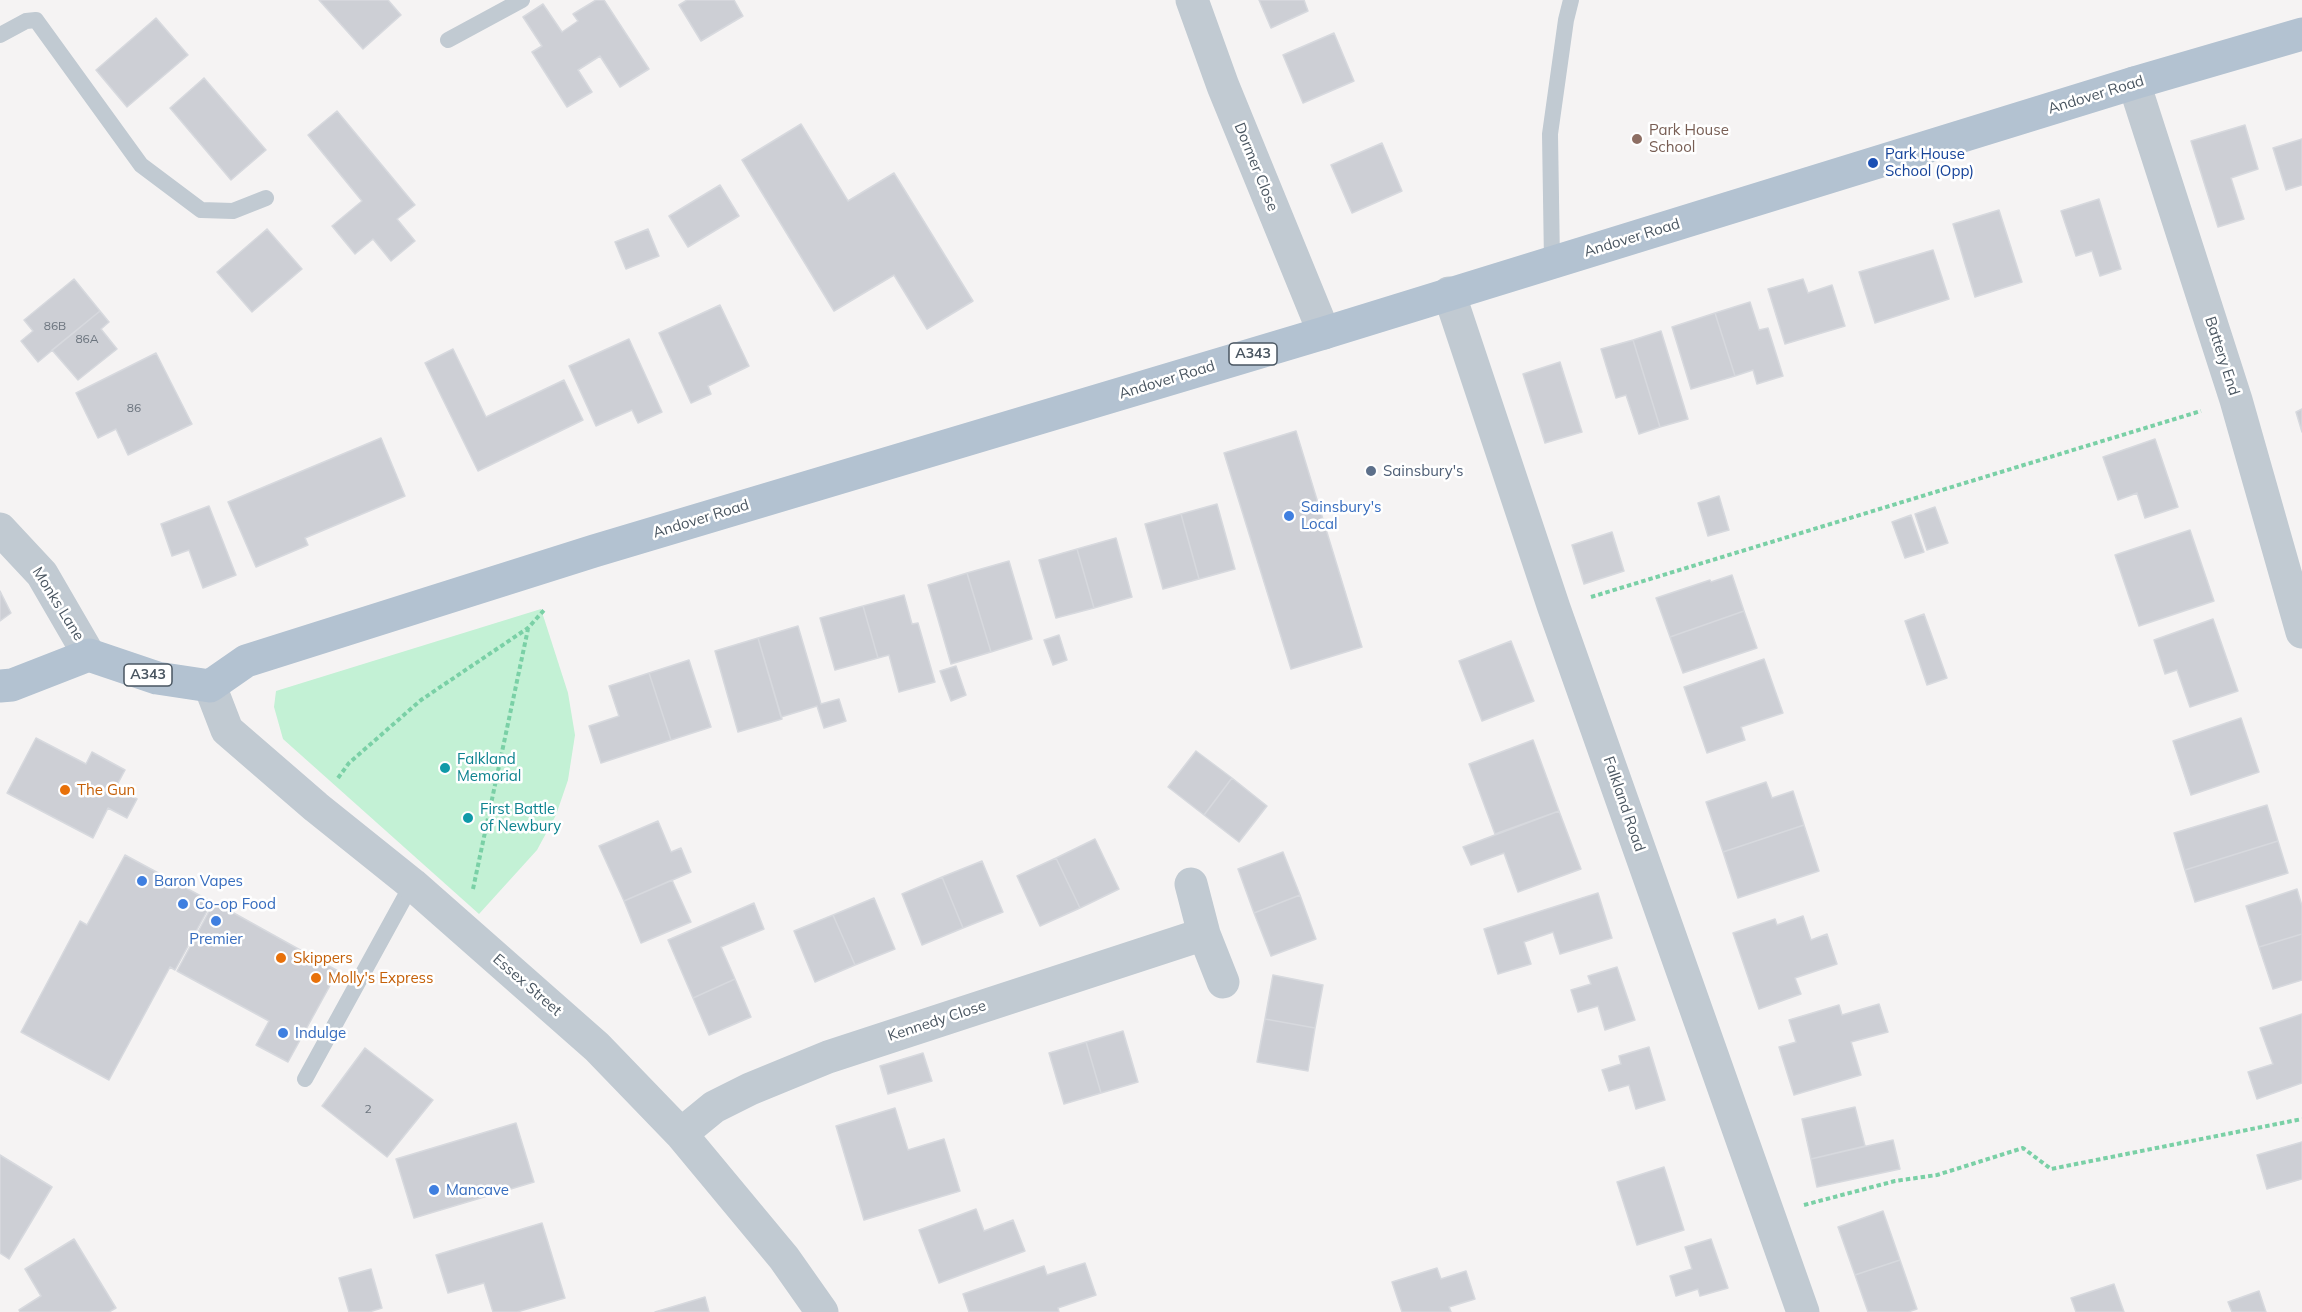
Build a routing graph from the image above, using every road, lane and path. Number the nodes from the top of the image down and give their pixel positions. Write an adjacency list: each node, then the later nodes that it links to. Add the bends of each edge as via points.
1 (522, 0): 6 (lane)
2 (1192, 0): 11 (street, Dormer Close)
3 (1571, 0): 9 (lane, via 1550,134)
4 (2302, 34): 7 (main road, Andover Road / A343)
5 (0, 35): 8 (lane, via 36,20 141,165 201,210 233,211)
6 (448, 40)
7 (2134, 83): 9 (main road, Andover Road / A343); 12 (street, Battery End)
8 (266, 198)
9 (1552, 262): 10 (main road, Andover Road / A343)
10 (1449, 293): 11 (main road, Andover Road / A343); 15 (street, Falkland Road)
11 (1324, 333): 20 (main road, Andover Road / A343, via 594,551 246,661)
12 (2236, 400): 15 (path); 17 (street, Battery End)
13 (0, 529): 18 (street, Monks Lane, via 42,574)
14 (550, 603): 16 (path)
15 (1554, 608): 30 (street, Falkland Road)
16 (528, 628): 21 (path, via 421,700 349,763); 24 (path)
17 (2302, 632)
18 (89, 655): 19 (main road, via 12,685); 20 (main road, A343, via 158,678)
19 (0, 686)
20 (210, 686): 21 (street, Essex Street, via 227,730)
21 (316, 807): 22 (street, Essex Street)
22 (412, 884): 24 (street, Essex Street); 27 (lane)
23 (1191, 884): 25 (street)
24 (465, 930): 29 (street, Essex Street, via 597,1047)
25 (1204, 934): 26 (street); 29 (street, Kennedy Close, via 828,1057 714,1107)
26 (1223, 982)
27 (305, 1079)
28 (2302, 1119): 30 (path, via 2051,1169 2023,1148 1937,1175 1895,1181)
29 (681, 1134): 31 (street, Essex Street, via 784,1258)
30 (1769, 1215): 32 (street, Falkland Road)
31 (822, 1312)
32 (1803, 1312)

